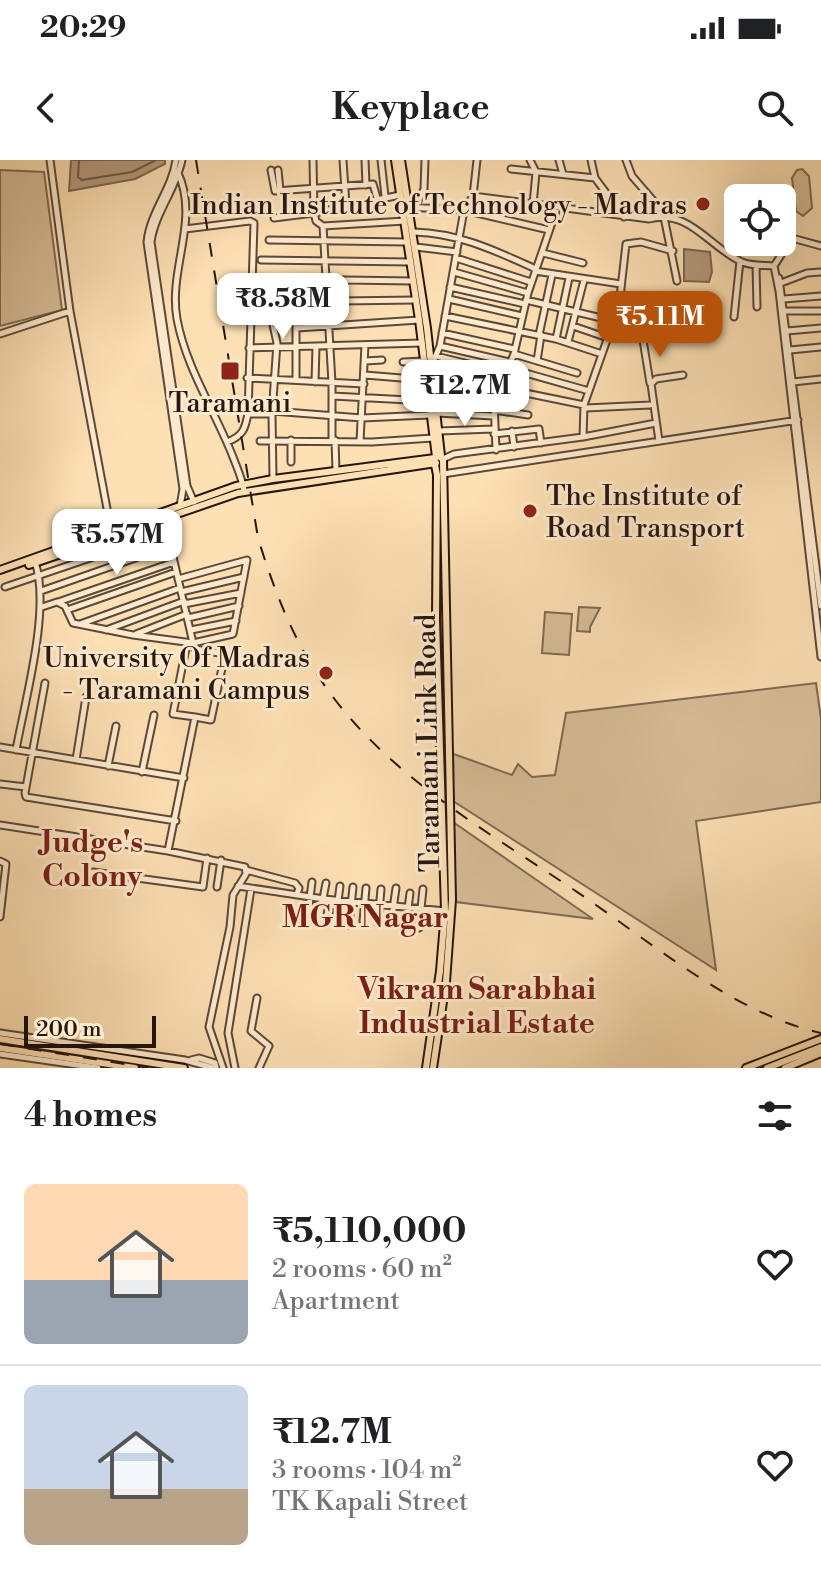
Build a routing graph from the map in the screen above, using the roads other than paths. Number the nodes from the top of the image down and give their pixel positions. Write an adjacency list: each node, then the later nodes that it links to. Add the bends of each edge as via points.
1 (50, 160): 81 (street)
2 (179, 160): 17 (street)
3 (313, 160): 22 (street)
4 (343, 160): 21 (street)
5 (365, 160): 20 (street)
6 (381, 160): 24 (street)
7 (398, 160): 23 (main road); 29 (main road)
8 (425, 160): 29 (street, via 424,189)
9 (477, 160): 25 (street)
10 (530, 160): 16 (street)
11 (559, 160): 18 (street)
12 (591, 160): 19 (street)
13 (626, 160): 33 (street)
14 (511, 169): 16 (street)
15 (274, 170): 22 (street, via 273,190)
16 (536, 172): 18 (street); 28 (street)
17 (177, 173): 38 (street, via 186,198); 174 (street, via 151,242 187,486); 175 (street, via 147,242 183,489)
18 (563, 174): 19 (street)
19 (595, 178): 34 (street)
20 (366, 185): 21 (street); 26 (street, via 375,185)
21 (343, 187): 22 (street); 27 (street)
22 (313, 189): 32 (street)
23 (400, 195): 24 (street); 29 (main road)
24 (385, 196): 26 (street)
25 (473, 196): 28 (street); 31 (street)
26 (377, 198): 27 (street)
27 (346, 205): 32 (street)
28 (533, 205): 30 (street)
29 (408, 207): 31 (street); 36 (main road); 40 (main road)
30 (557, 208): 34 (street); 39 (street)
31 (464, 210): 39 (street); 41 (street)
32 (314, 213): 35 (street); 37 (street)
33 (663, 215): 34 (street); 47 (street); 52 (street, via 701,233)
34 (624, 217)
35 (274, 218)
36 (405, 221): 37 (street); 44 (main road)
37 (323, 226): 42 (street)
38 (185, 229): 111 (street, via 254,223); 164 (street, via 175,288 177,318 197,379)
39 (549, 230): 48 (street)
40 (414, 232): 41 (street); 46 (main road)
41 (460, 238): 49 (street); 57 (street)
42 (325, 239): 43 (street); 44 (street); 51 (street)
43 (269, 240)
44 (407, 242): 53 (main road)
45 (821, 246): 56 (street, via 792,238)
46 (416, 247): 49 (street); 121 (main road)
47 (673, 251): 66 (street); 69 (street, via 641,242 626,244)
48 (543, 253): 54 (street); 57 (street)
49 (457, 255): 58 (street); 67 (street)
50 (261, 260): 51 (street)
51 (325, 260): 53 (street); 63 (street)
52 (740, 261): 55 (street); 87 (street)
53 (410, 262): 65 (main road)
54 (583, 263)
55 (756, 265): 56 (street); 79 (street)
56 (774, 266): 68 (street); 151 (street)
57 (536, 270): 60 (street); 67 (street)
58 (454, 272): 70 (street); 73 (street)
59 (821, 272): 68 (street)
60 (552, 275): 61 (street); 78 (street)
61 (569, 278): 64 (street); 80 (street)
62 (276, 279): 63 (street)
63 (325, 280): 65 (street); 76 (street)
64 (584, 280): 69 (street); 84 (street)
65 (413, 281): 75 (main road)
66 (677, 281)
67 (532, 282): 73 (street)
68 (781, 283): 74 (street)
69 (621, 284): 89 (street)
70 (450, 287): 72 (street); 73 (street)
71 (821, 296): 74 (street)
72 (449, 299): 85 (street); 86 (street)
73 (527, 299): 78 (street); 86 (street)
74 (784, 299): 82 (street)
75 (416, 300): 76 (street); 88 (main road)
76 (327, 301): 77 (street); 91 (street)
77 (296, 302): 92 (street); 107 (street, via 266,302)
78 (546, 305): 80 (street); 98 (street)
79 (757, 307)
80 (563, 309): 84 (street); 100 (street)
81 (70, 311): 97 (street); 177 (street)
82 (785, 311): 83 (street); 95 (street)
83 (821, 311)
84 (577, 313): 89 (street); 90 (street)
85 (445, 316): 94 (street); 96 (street)
86 (522, 316): 94 (street)
87 (734, 317)
88 (419, 320): 91 (street); 103 (main road)
89 (614, 321): 99 (street)
90 (573, 326): 99 (street); 102 (street)
91 (328, 327): 92 (street); 105 (street)
92 (297, 328): 104 (street)
93 (821, 328): 95 (street)
94 (519, 331): 98 (street); 113 (street)
95 (787, 331): 112 (street)
96 (442, 333): 108 (street); 113 (street)
97 (0, 334)
98 (540, 335): 100 (street); 119 (street)
99 (608, 338): 114 (street)
100 (556, 339): 102 (street)
101 (643, 340): 135 (street)
102 (568, 342): 114 (street)
103 (422, 343): 106 (street); 118 (main road)
104 (298, 345): 107 (street); 109 (street); 129 (street)
105 (329, 345): 106 (street); 109 (street); 133 (street)
106 (365, 345): 117 (street)
107 (276, 346): 111 (street); 127 (street)
108 (440, 346): 115 (street); 122 (street)
109 (316, 347): 131 (street)
110 (821, 347): 112 (street)
111 (249, 348): 126 (street)
112 (790, 350): 132 (street)
113 (514, 352): 119 (street); 122 (street)
114 (602, 354): 138 (street)
115 (436, 356): 121 (street); 122 (street)
116 (382, 360): 117 (street)
117 (365, 361): 124 (street)
118 (424, 361): 120 (street); 130 (main road)
119 (537, 361): 123 (street)
120 (403, 362)
121 (432, 365): 136 (main road)
122 (508, 368): 137 (street); 138 (street)
123 (577, 373)
124 (365, 375): 130 (street); 134 (street)
125 (683, 375): 135 (street)
126 (247, 378): 127 (street); 146 (street)
127 (275, 378): 129 (street); 144 (street)
128 (821, 379): 132 (street)
129 (296, 380): 131 (street)
130 (426, 380): 141 (main road)
131 (315, 382): 133 (street)
132 (793, 382): 151 (street)
133 (332, 383): 134 (street); 139 (street)
134 (364, 384): 140 (street)
135 (651, 384): 152 (street)
136 (435, 387): 137 (street, via 459,391 465,381); 147 (main road)
137 (500, 389): 143 (street); 145 (street)
138 (589, 391): 143 (street)
139 (332, 396): 140 (street); 149 (street)
140 (364, 396): 141 (street); 150 (street)
141 (428, 398): 147 (main road)
142 (650, 405): 143 (street)
143 (585, 407): 156 (street)
144 (272, 413): 146 (street); 149 (street); 158 (street)
145 (494, 413): 147 (street); 148 (street); 155 (street)
146 (248, 414): 164 (street, via 246,429)
147 (433, 414): 150 (street); 153 (main road); 157 (main road)
148 (528, 415)
149 (332, 416): 150 (street); 160 (street)
150 (362, 418): 162 (street)
151 (796, 421): 163 (street); 193 (street); 203 (street)
152 (656, 423): 156 (street); 163 (street)
153 (439, 431): 155 (street); 168 (main road)
154 (512, 431): 155 (street); 165 (street, via 539,429); 166 (street)
155 (494, 432): 167 (street)
156 (583, 437): 165 (street)
157 (433, 438): 162 (street); 168 (main road)
158 (272, 440): 159 (street); 161 (street); 172 (street)
159 (291, 440): 160 (street); 169 (street)
160 (333, 440): 162 (street); 170 (street)
161 (260, 441)
162 (360, 441)
163 (659, 441): 171 (street)
164 (227, 442): 173 (street)
165 (541, 443): 166 (street)
166 (514, 447): 167 (street)
167 (496, 450): 168 (street)
168 (438, 460): 170 (main road); 171 (main road, Taramani Link Road); 173 (main road)
169 (291, 462)
170 (337, 472): 172 (main road)
171 (440, 474): 250 (main road, Taramani Link Road, via 436,620); 281 (main road, Taramani Link Road, via 452,900)
172 (273, 479): 173 (main road)
173 (244, 488): 174 (main road); 176 (main road)
174 (194, 502): 175 (main road)
175 (180, 506): 176 (main road)
176 (163, 515): 177 (main road); 178 (street); 180 (main road)
177 (111, 530): 180 (main road)
178 (167, 532): 179 (street); 183 (street)
179 (170, 546): 181 (street); 188 (street)
180 (35, 561): 182 (main road); 183 (street)
181 (174, 562): 184 (street); 190 (street)
182 (0, 573)
183 (40, 575): 186 (street); 188 (street)
184 (177, 575): 185 (street, via 247,560); 187 (street); 195 (street)
185 (244, 577): 187 (street); 189 (street)
186 (5, 587)
187 (181, 590): 191 (street); 198 (street)
188 (41, 591): 194 (street)
189 (241, 593): 191 (street); 192 (street)
190 (57, 602): 194 (street); 195 (street)
191 (184, 603): 196 (street); 199 (street)
192 (239, 606): 196 (street); 197 (street)
193 (821, 606)
194 (42, 607): 210 (street)
195 (67, 610): 198 (street, via 71,621)
196 (187, 616): 200 (street); 201 (street)
197 (236, 621): 200 (street); 202 (street, via 233,634)
198 (79, 624): 199 (street)
199 (106, 630): 201 (street)
200 (191, 630): 202 (street)
201 (133, 635): 202 (street)
202 (190, 642): 207 (street, via 173,714); 207 (street, via 195,649 225,654 211,720)
203 (821, 657)
204 (45, 683): 211 (street)
205 (86, 697): 212 (street)
206 (154, 715): 214 (street)
207 (195, 717): 215 (street)
208 (116, 726): 213 (street)
209 (0, 747): 210 (street)
210 (16, 750): 211 (street)
211 (32, 753): 212 (street); 217 (street)
212 (76, 760): 213 (street)
213 (108, 766): 214 (street)
214 (142, 772): 215 (street)
215 (184, 778): 218 (street)
216 (0, 784): 217 (street)
217 (26, 787): 218 (street, via 28,797)
218 (176, 821): 220 (street)
219 (0, 825): 220 (street)
220 (168, 851): 221 (street)
221 (207, 858): 222 (street); 225 (street, via 203,887)
222 (221, 860): 224 (street); 231 (street)
223 (2, 861): 253 (street)
224 (246, 870): 226 (street); 229 (street)
225 (93, 872)
226 (265, 875): 238 (street); 240 (street, via 295,883)
227 (312, 882): 241 (street)
228 (326, 883): 242 (street)
229 (238, 886): 235 (street); 277 (street, via 209,1027)
230 (340, 886): 243 (street)
231 (217, 887)
232 (353, 887): 244 (street)
233 (366, 888): 245 (street)
234 (396, 888): 247 (street)
235 (251, 889): 238 (street); 278 (street, via 228,1033)
236 (381, 889): 246 (street)
237 (423, 889): 249 (street)
238 (262, 890): 240 (street)
239 (410, 893): 248 (street)
240 (297, 894): 241 (street)
241 (310, 896): 242 (street); 251 (street)
242 (324, 899): 243 (street); 252 (street)
243 (338, 900): 244 (street); 255 (street)
244 (351, 901): 245 (street); 259 (street)
245 (365, 902): 246 (street); 254 (street)
246 (380, 904): 247 (street); 256 (street)
247 (393, 905): 248 (street); 257 (street)
248 (408, 907): 249 (street); 258 (street)
249 (421, 908): 250 (street); 260 (street)
250 (445, 911): 280 (main road, Taramani Link Road)
251 (308, 914)
252 (320, 914)
253 (0, 917)
254 (363, 921)
255 (335, 923)
256 (378, 923)
257 (391, 923)
258 (406, 924)
259 (349, 925)
260 (419, 928)
261 (257, 998): 279 (street, via 251,1031 269,1046)
262 (0, 1036): 266 (main road); 276 (street)
263 (821, 1039): 269 (main road)
264 (0, 1048): 268 (main road)
265 (821, 1050): 270 (main road)
266 (78, 1051): 268 (main road); 275 (main road)
267 (0, 1054): 271 (street)
268 (77, 1059): 274 (main road)
269 (774, 1061): 270 (main road); 272 (main road); 283 (main road)
270 (786, 1065)
271 (67, 1066): 273 (street)
272 (759, 1066): 282 (main road)
273 (98, 1068)
274 (135, 1068)
275 (184, 1068)
276 (214, 1068)
277 (223, 1068)
278 (235, 1068)
279 (259, 1068)
280 (426, 1068)
281 (433, 1068)
282 (746, 1068)
283 (767, 1068)

